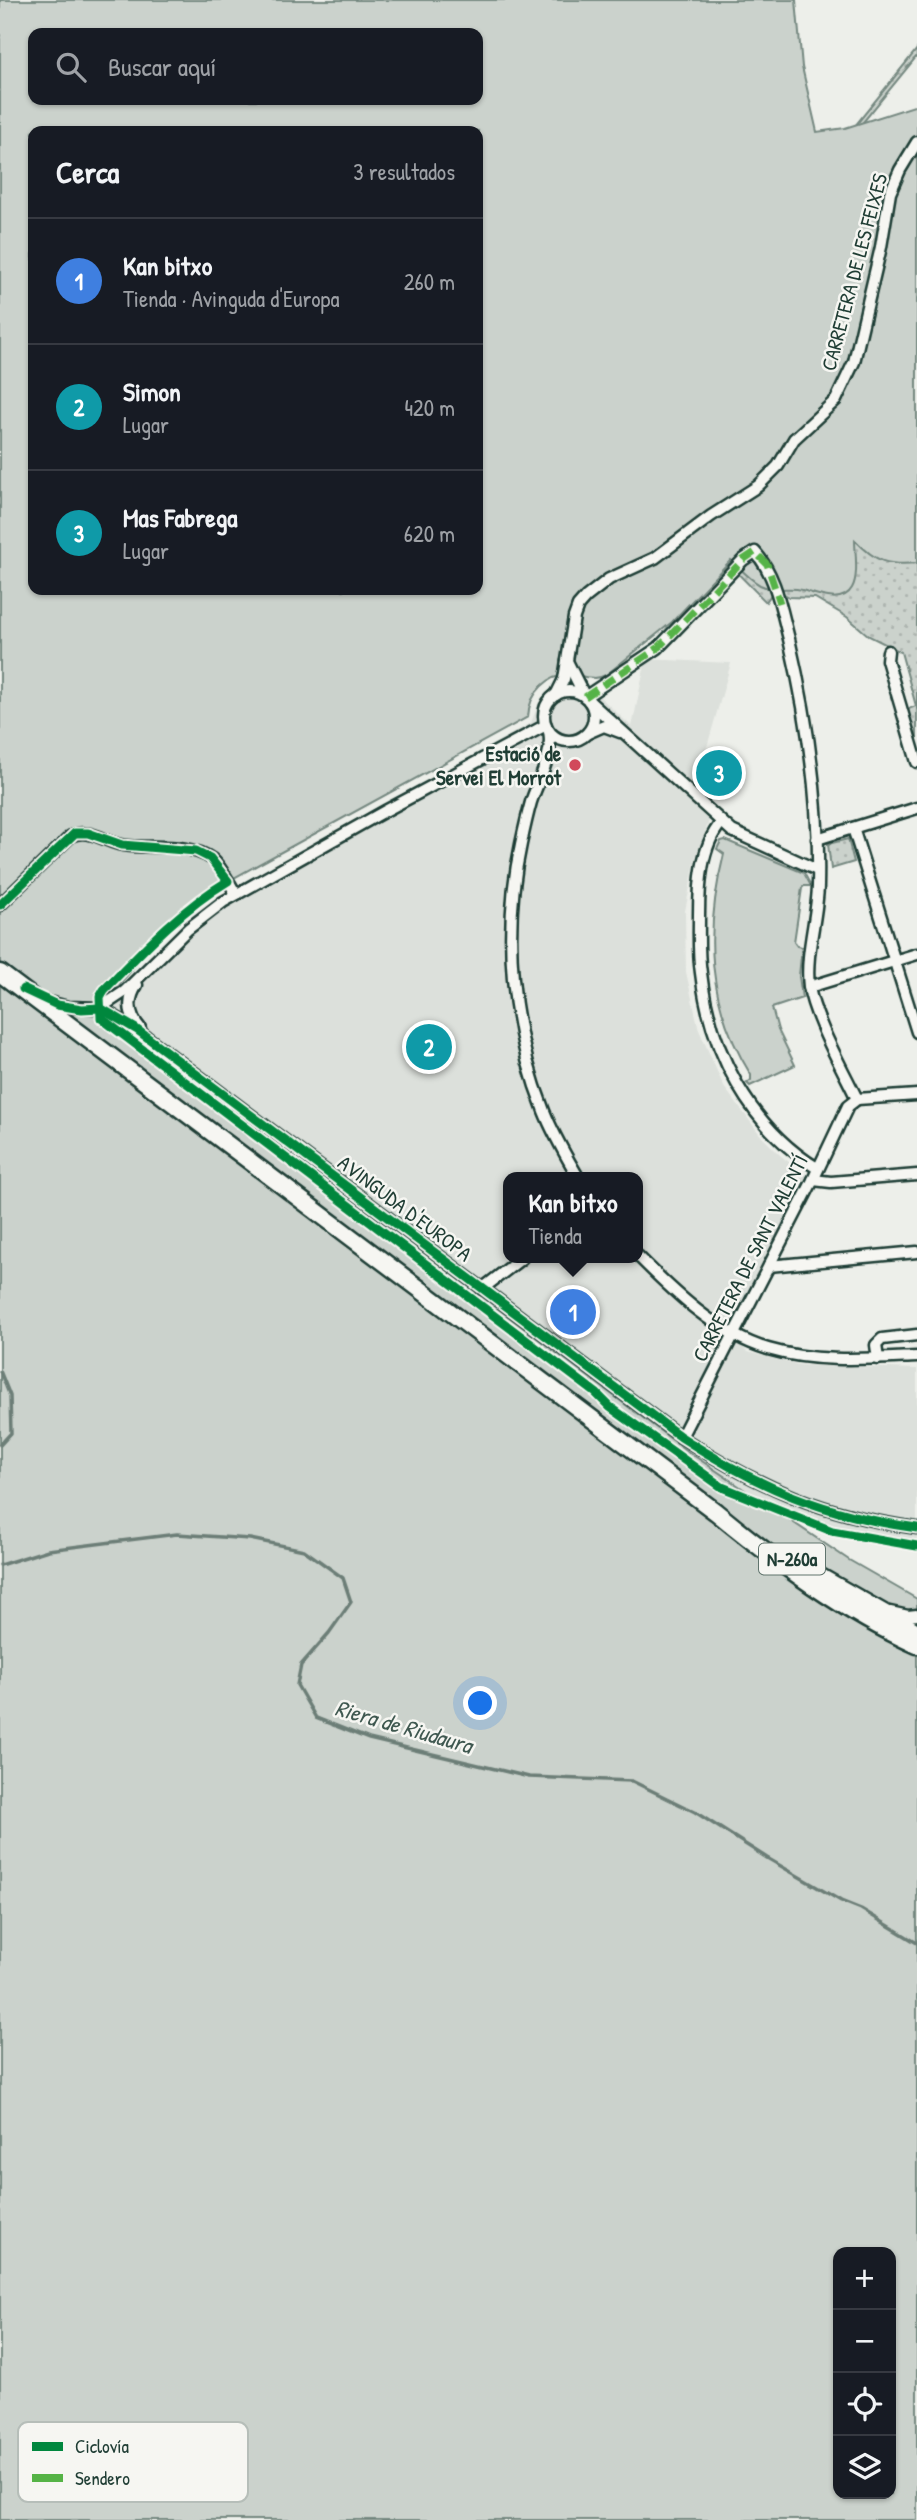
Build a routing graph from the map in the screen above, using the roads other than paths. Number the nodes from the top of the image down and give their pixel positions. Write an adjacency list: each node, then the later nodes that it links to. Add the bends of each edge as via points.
1 (917, 142): 3 (street, CARRETERA DE LES FEIXES, via 890,193 854,362 836,400 794,439 778,466 758,486 655,558 609,579 586,597 574,617)
2 (888, 651): 10 (street)
3 (568, 661): 4 (street, CARRETERA DE LES FEIXES); 5 (street)
4 (556, 695): 5 (street, via 571,691); 6 (street, via 547,705 544,718)
5 (587, 699): 7 (street, via 594,721); 8 (street); 15 (street, via 658,648 755,552 767,564 780,603 800,692)
6 (548, 728): 9 (street, via 558,739); 11 (street, via 550,748); 17 (street)
7 (588, 733): 8 (street, via 604,726); 9 (street)
8 (626, 736): 13 (street)
9 (570, 741): 11 (street)
10 (917, 762)
11 (542, 770): 31 (street, via 516,871 514,985 532,1074 544,1110)
12 (917, 808): 14 (street)
13 (721, 823): 16 (street, via 745,839); 30 (street, via 707,852 699,892 699,958 705,1000 744,1097 786,1146)
14 (853, 828): 15 (street); 20 (street)
15 (817, 839): 16 (street)
16 (817, 870): 23 (street)
17 (236, 894): 18 (street, via 217,863 196,851 122,845 82,832 71,836); 22 (street, via 188,929)
18 (0, 905)
19 (917, 954): 20 (street)
20 (895, 961): 23 (street); 26 (street)
21 (0, 973): 24 (main road, N-260a)
22 (145, 973): 25 (street); 27 (street, AVINGUDA D'EUROPA, via 130,998 131,1013)
23 (810, 988): 29 (street)
24 (23, 989): 25 (street, AVINGUDA D'EUROPA, via 57,1005); 44 (main road, N-260a)
25 (100, 1008): 27 (street, AVINGUDA D'EUROPA)
26 (917, 1032)
27 (158, 1045): 38 (street, AVINGUDA D'EUROPA)
28 (917, 1095): 29 (street)
29 (857, 1099): 30 (street, CARRETERA DE SANT VALENTÍ, via 848,1106)
30 (817, 1168): 33 (street, CARRETERA DE SANT VALENTÍ)
31 (575, 1172)
32 (917, 1175): 33 (street)
33 (813, 1180): 37 (street, CARRETERA DE SANT VALENTÍ)
34 (917, 1252): 37 (street)
35 (643, 1261): 39 (street, via 680,1295)
36 (516, 1263): 38 (street)
37 (769, 1266): 39 (street, CARRETERA DE SANT VALENTÍ)
38 (482, 1289): 43 (street, AVINGUDA D'EUROPA)
39 (734, 1333): 42 (street, via 782,1352); 43 (street, CARRETERA DE SANT VALENTÍ)
40 (917, 1335): 42 (street, via 882,1339 876,1345)
41 (917, 1357): 42 (street)
42 (878, 1359)
43 (681, 1437): 45 (street, AVINGUDA D'EUROPA, via 716,1460 805,1503 865,1521)
44 (716, 1512): 46 (main road, N-260a); 47 (main road, N-260a)
45 (917, 1528)
46 (825, 1593): 49 (street, via 834,1592); 50 (main road, N-260a)
47 (868, 1605): 48 (street); 49 (main road, N-260a)
48 (917, 1615)
49 (917, 1635)
50 (917, 1645)

